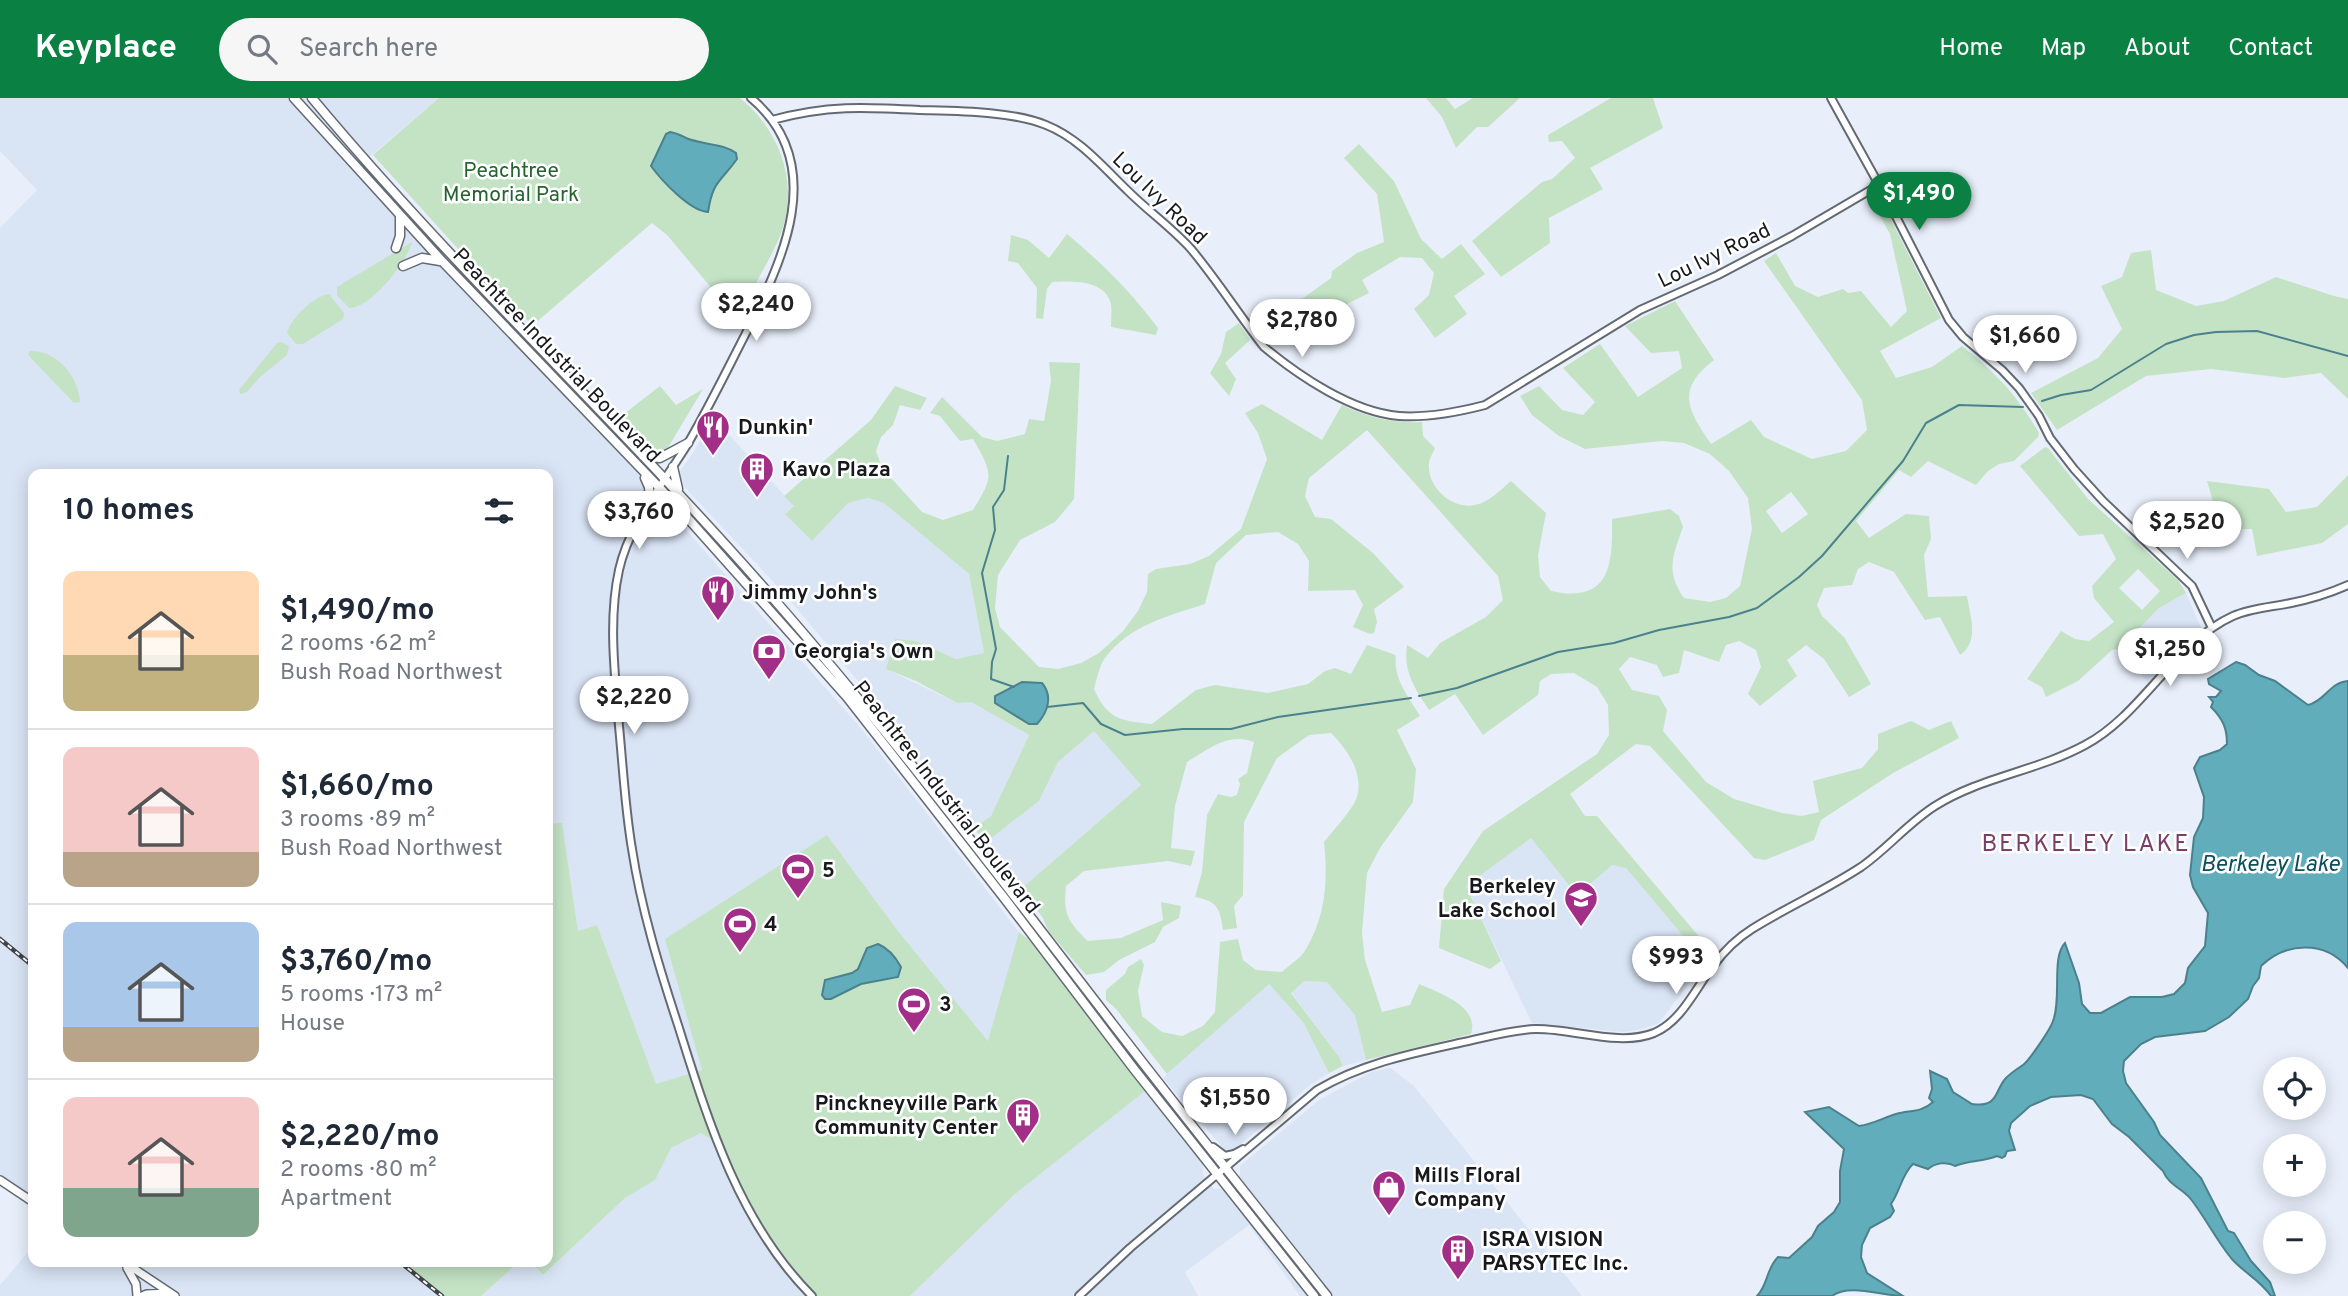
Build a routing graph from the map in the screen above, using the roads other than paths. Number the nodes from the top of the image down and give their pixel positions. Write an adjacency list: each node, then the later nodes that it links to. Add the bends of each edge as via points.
1 (294, 98): 7 (highway, Peachtree Industrial Boulevard)
2 (312, 98): 12 (highway, Peachtree Industrial Boulevard, via 419,222)
3 (751, 98): 5 (street)
4 (1830, 98): 6 (street)
5 (772, 120): 6 (street, Lou Ivy Road, via 847,107 952,111 1025,118 1046,125 1104,166 1184,242 1264,347 1279,360 1348,401 1399,416 1485,405 1629,316 1755,255); 11 (street, via 783,139 793,176 786,241 760,304)
6 (1879, 185): 22 (street, via 1949,320 2019,388 2050,438 2089,485 2192,586)
7 (400, 215): 8 (highway); 9 (highway, Peachtree Industrial Boulevard)
8 (396, 248)
9 (442, 261): 10 (highway, via 422,258); 13 (highway, Peachtree Industrial Boulevard)
10 (403, 266)
11 (688, 443): 12 (highway, via 660,458); 14 (street)
12 (642, 456): 15 (highway, Peachtree Industrial Boulevard)
13 (638, 466): 16 (highway, Peachtree Industrial Boulevard); 18 (highway, via 649,487)
14 (673, 467): 15 (street); 17 (highway)
15 (665, 479): 16 (street); 17 (highway, Peachtree Industrial Boulevard)
16 (659, 488): 18 (street); 19 (highway, Peachtree Industrial Boulevard)
17 (682, 498): 24 (highway, Peachtree Industrial Boulevard, via 854,691)
18 (650, 503): 20 (street)
19 (677, 506): 20 (highway, via 659,506); 26 (highway, Peachtree Industrial Boulevard, via 847,697)
20 (642, 518): 33 (street, via 623,556 614,623 626,806 640,891 692,1069 732,1177 777,1258)
21 (2348, 584): 22 (street, via 2324,595 2247,611)
22 (2211, 628): 23 (street, via 2135,705 2085,745 1935,806 1858,868 1736,940 1693,997 1653,1033 1620,1038 1535,1029 1399,1057 1317,1090)
23 (1265, 1134): 24 (street, via 1230,1156); 25 (street)
24 (1206, 1142): 25 (highway, Peachtree Industrial Boulevard)
25 (1226, 1168): 26 (street); 36 (highway, Peachtree Industrial Boulevard)
26 (1219, 1175): 34 (street); 35 (highway, Peachtree Industrial Boulevard)
27 (0, 1180): 28 (main road)
28 (28, 1199)
29 (127, 1267): 32 (main road)
30 (131, 1267): 31 (main road)
31 (173, 1294): 32 (main road)
32 (140, 1296)
33 (812, 1296)
34 (1079, 1296)
35 (1314, 1296)
36 (1326, 1296)

